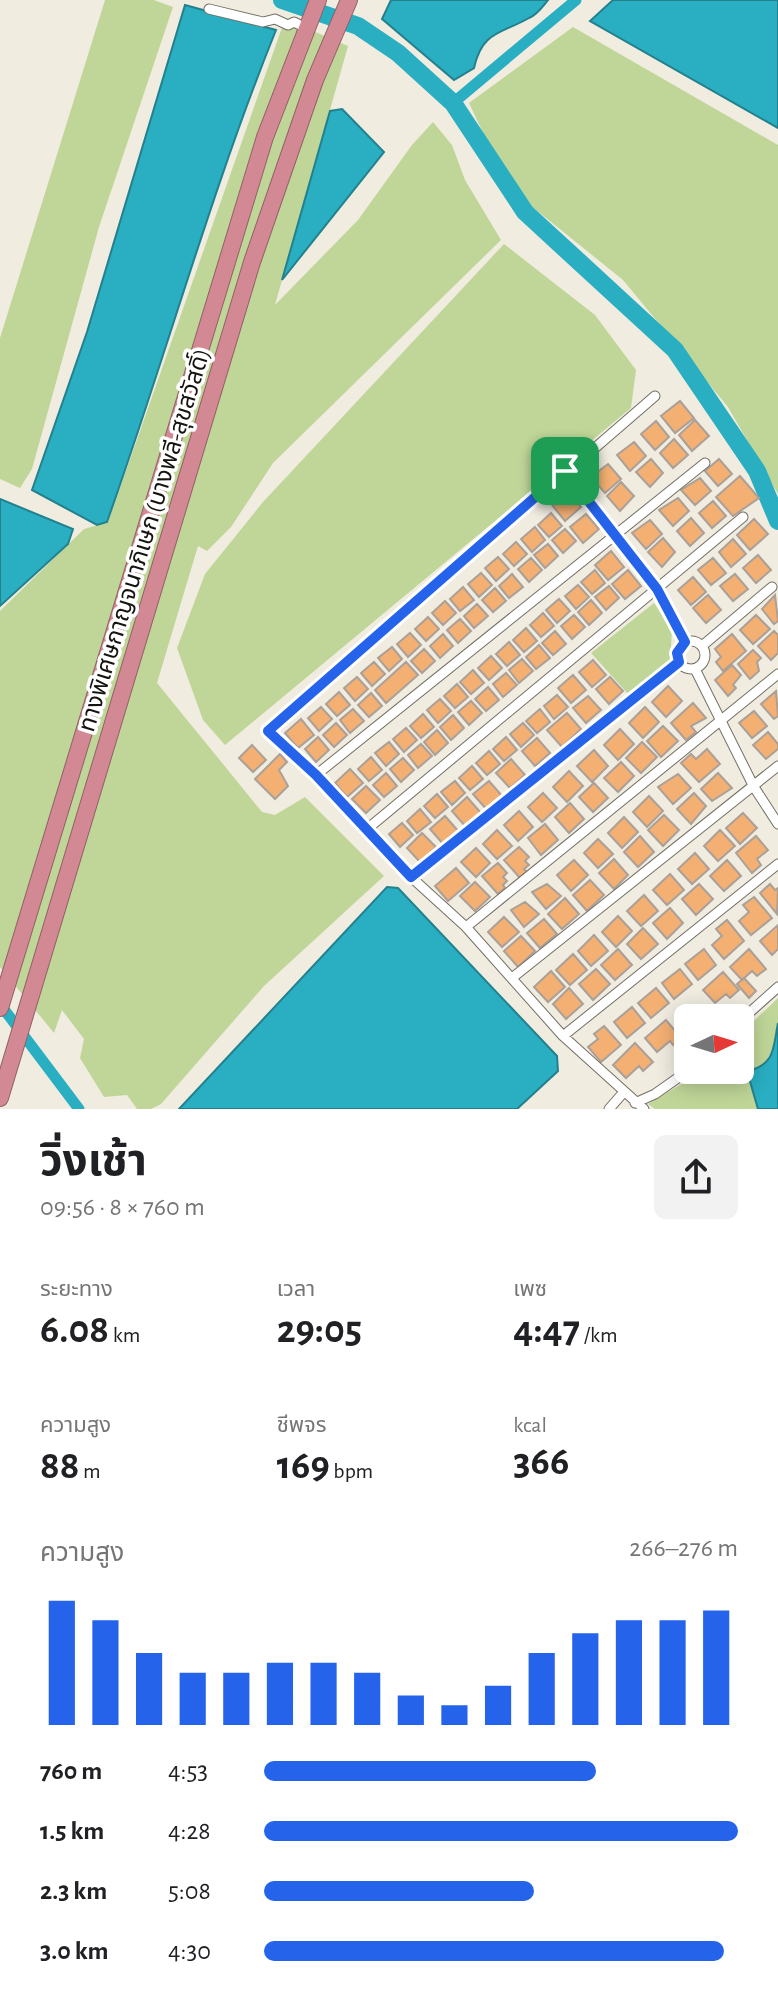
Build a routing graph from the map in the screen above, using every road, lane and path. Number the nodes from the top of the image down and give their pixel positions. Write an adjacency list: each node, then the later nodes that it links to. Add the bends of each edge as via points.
1 (318, 0): 4 (highway, ทางพิเศษกาญจนาภิเษก (บางพลี-สุขสวัสดิ์))
2 (349, 0): 33 (highway, ทางพิเศษกาญจนาภิเษก (บางพลี-สุขสวัสดิ์), via 315,80 252,262)
3 (209, 9): 4 (street)
4 (306, 28): 28 (highway, ทางพิเศษกาญจนาภิเษก (บางพลี-สุขสวัสดิ์), via 251,180)
5 (655, 396): 7 (street)
6 (705, 463): 9 (street)
7 (565, 471): 9 (street); 19 (street, via 269,729)
8 (743, 517): 11 (street)
9 (614, 533): 11 (street); 19 (street)
10 (772, 587): 13 (street)
11 (657, 589): 12 (street); 22 (street)
12 (685, 642): 13 (street); 14 (street, via 677,653)
13 (702, 646): 15 (street, via 704,659)
14 (679, 662): 15 (street); 24 (street)
15 (695, 669): 17 (street)
16 (778, 674): 17 (street)
17 (723, 722): 20 (street); 25 (street)
18 (778, 766): 20 (street)
19 (316, 775): 22 (street)
20 (754, 787): 21 (street); 26 (street)
21 (778, 824)
22 (366, 830): 24 (street)
23 (778, 864): 30 (street)
24 (411, 877): 25 (street)
25 (466, 927): 26 (street)
26 (512, 978): 30 (street)
27 (778, 987): 29 (street)
28 (0, 1008)
29 (754, 1008)
30 (563, 1036): 32 (street)
31 (674, 1081): 34 (street)
32 (623, 1093): 34 (street); 35 (street)
33 (0, 1098)
34 (639, 1106)
35 (609, 1109)

